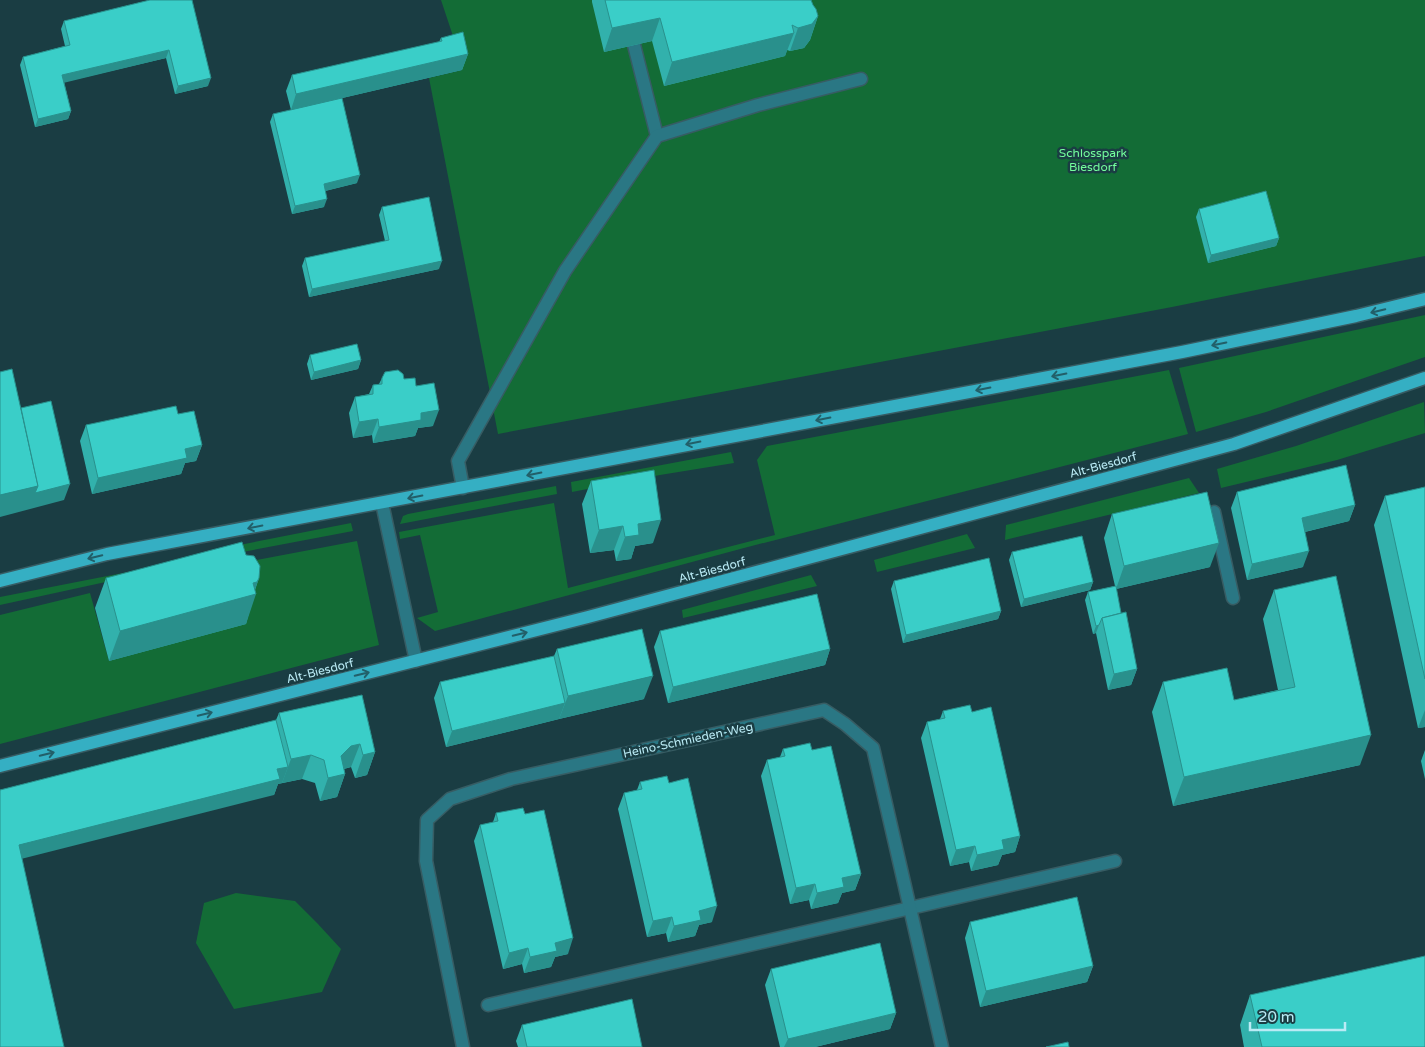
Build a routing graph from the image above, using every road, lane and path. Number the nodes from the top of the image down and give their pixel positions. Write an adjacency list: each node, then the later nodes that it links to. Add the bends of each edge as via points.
1 (634, 45): 3 (street)
2 (861, 79): 3 (street, via 758,105)
3 (657, 136): 6 (street, via 565,271 458,461)
4 (1425, 299): 6 (main road, one-way to 6, via 1182,352)
5 (1425, 378): 11 (main road, Alt-Biesdorf, one-way to 5, via 1234,444)
6 (463, 488): 7 (main road, one-way to 7)
7 (382, 503): 9 (main road, one-way to 9, via 107,554); 11 (street)
8 (1214, 512): 10 (street)
9 (0, 581)
10 (1233, 598)
11 (416, 661): 12 (main road, Alt-Biesdorf, one-way to 11)
12 (0, 766)
13 (1115, 861): 14 (street)
14 (909, 908): 15 (street); 16 (street, Heino-Schmieden-Weg, via 873,748 824,710 511,779 450,799 426,820 426,861); 17 (street, Heino-Schmieden-Weg)
15 (488, 1004)
16 (464, 1047)
17 (942, 1047)

